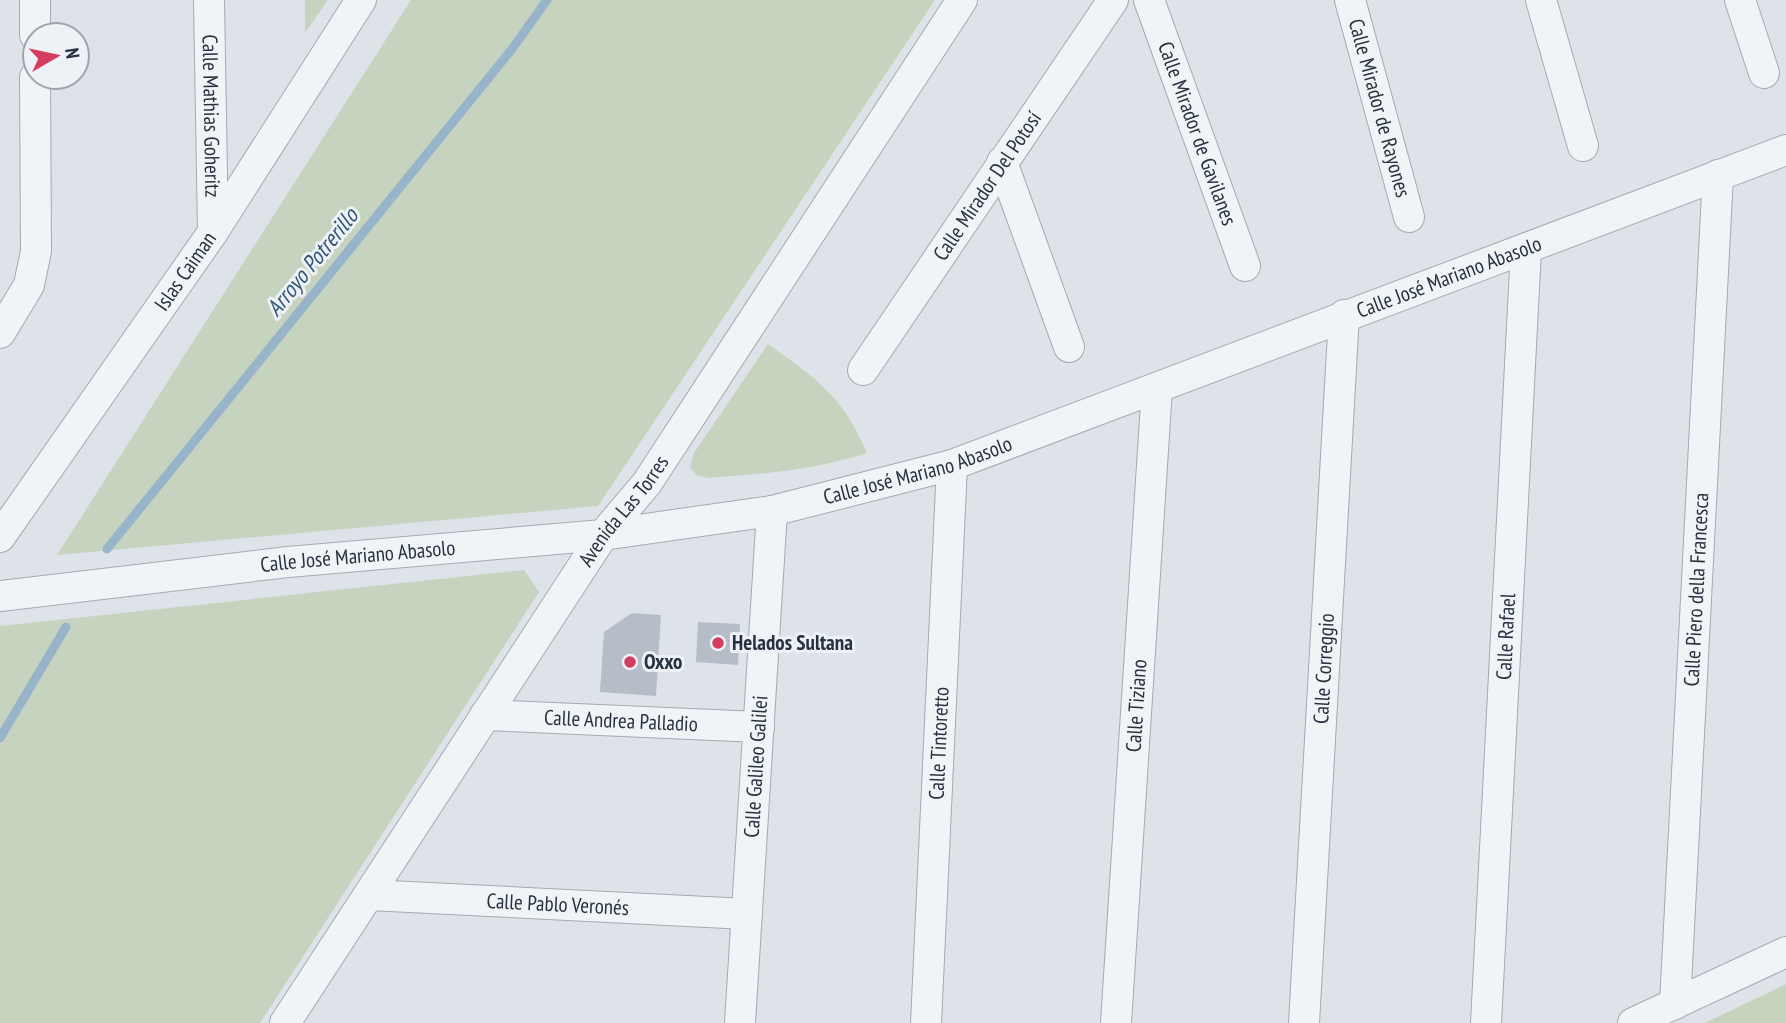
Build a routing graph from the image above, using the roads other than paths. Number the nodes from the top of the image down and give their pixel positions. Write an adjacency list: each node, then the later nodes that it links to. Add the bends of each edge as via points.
1 (35, 0): 10 (street)
2 (209, 0): 18 (street, Calle Mathias Goheritz)
3 (361, 0): 18 (street, Islas Caiman)
4 (962, 0): 28 (street, Avenida Las Torres, via 647,483)
5 (1113, 0): 15 (street, Calle Mirador Del Potosí)
6 (1149, 0): 20 (street, Calle Mirador de Gavilanes)
7 (1350, 0): 17 (street, Calle Mirador de Rayones)
8 (1541, 0): 13 (street)
9 (1740, 0): 11 (street)
10 (35, 21)
11 (1764, 73)
12 (35, 91): 22 (street, via 36,251 29,285)
13 (1583, 146)
14 (1786, 150): 16 (street, Calle José Mariano Abasolo)
15 (1002, 162): 23 (street); 24 (street, Calle Mirador Del Potosí)
16 (1718, 175): 19 (street, Calle José Mariano Abasolo); 36 (street, Calle Piero della Francesca)
17 (1409, 217)
18 (213, 232): 29 (street, Islas Caiman)
19 (1526, 249): 21 (street, Calle José Mariano Abasolo); 42 (street, Calle Rafael)
20 (1245, 266)
21 (1344, 315): 25 (street, Calle José Mariano Abasolo); 41 (street, Calle Correggio)
22 (0, 333)
23 (1069, 347)
24 (863, 370)
25 (1157, 388): 26 (street, Calle José Mariano Abasolo); 40 (street, Calle Tiziano)
26 (952, 465): 27 (street, Calle José Mariano Abasolo); 39 (street, Calle Tintoretto)
27 (772, 511): 28 (street, Calle José Mariano Abasolo); 32 (street, Calle Galileo Galilei)
28 (603, 535): 30 (street, Calle José Mariano Abasolo, via 288,562); 31 (street, Avenida Las Torres)
29 (0, 537)
30 (0, 596)
31 (485, 715): 32 (street, Calle Andrea Palladio); 33 (street, Avenida Las Torres)
32 (759, 727): 34 (street, Calle Galileo Galilei)
33 (369, 895): 34 (street, Calle Pablo Veronés); 37 (street, Avenida Las Torres)
34 (747, 914): 38 (street, Calle Galileo Galilei)
35 (1786, 952): 36 (street)
36 (1675, 1004): 43 (street)
37 (285, 1023)
38 (740, 1023)
39 (926, 1023)
40 (1116, 1023)
41 (1304, 1023)
42 (1486, 1023)
43 (1633, 1023)

